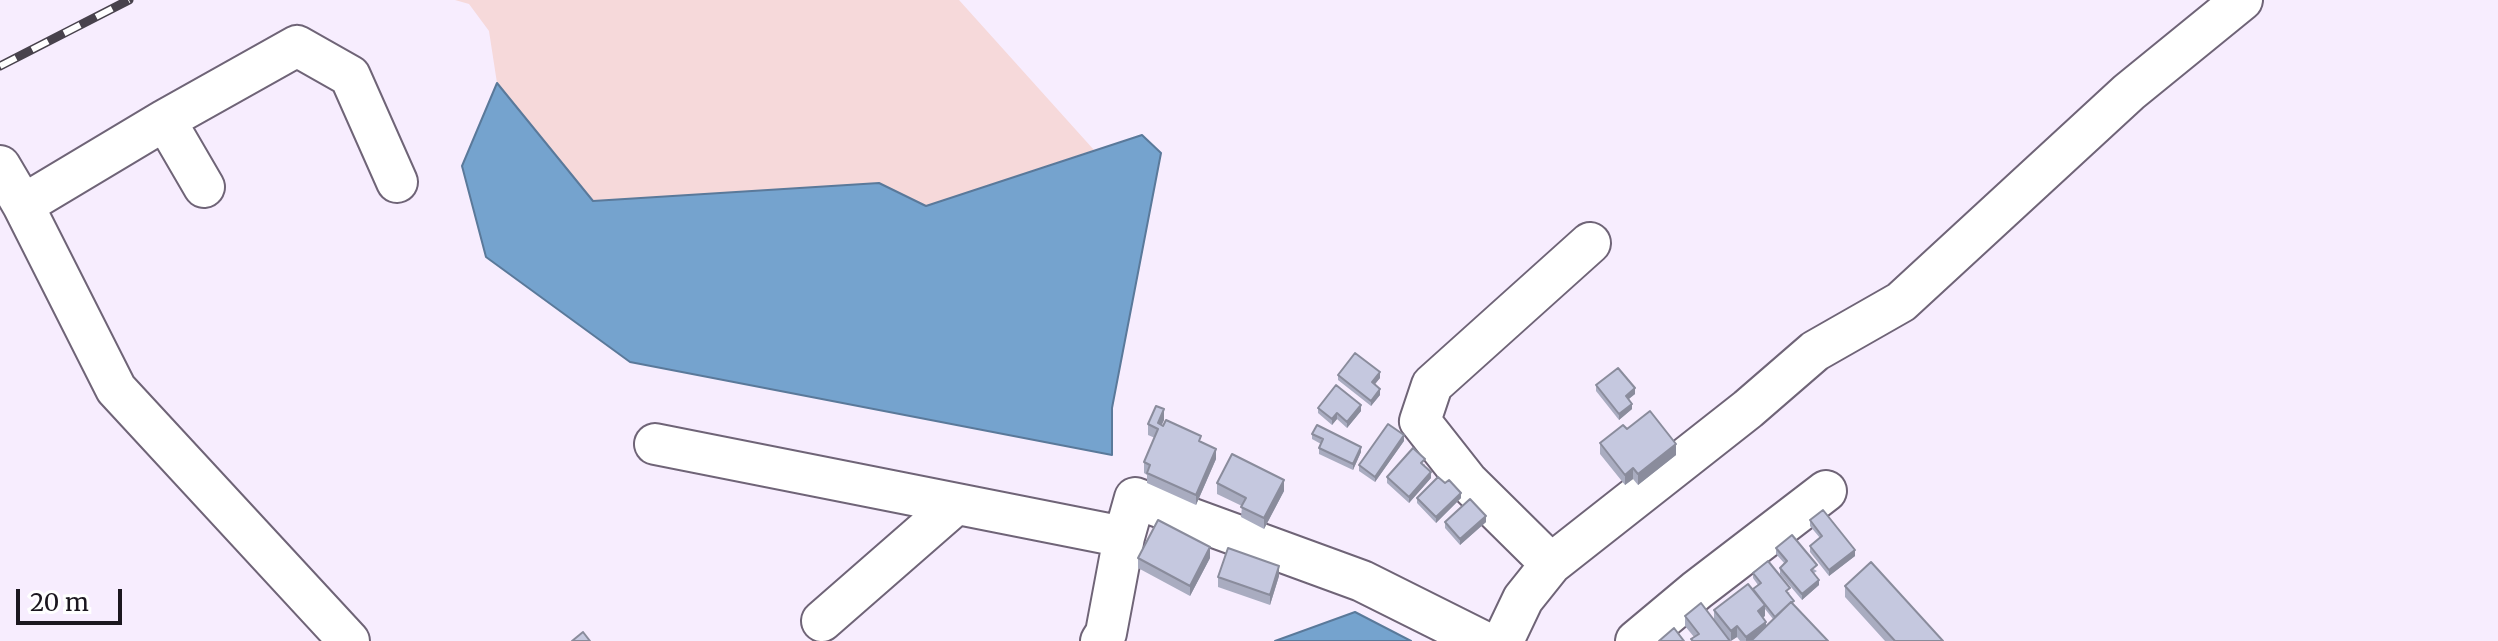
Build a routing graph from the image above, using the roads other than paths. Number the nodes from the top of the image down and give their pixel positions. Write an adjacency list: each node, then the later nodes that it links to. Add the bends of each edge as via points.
1 (2242, 0): 12 (street, via 2129,92 1901,302 1815,351)
2 (165, 120): 4 (street, via 297,46 350,76); 5 (street); 6 (street)
3 (0, 166): 6 (street)
4 (397, 182)
5 (204, 187)
6 (23, 205): 14 (street, via 116,389)
7 (1590, 243): 12 (street, via 1432,385 1420,421 1468,482)
8 (655, 444): 10 (street)
9 (1826, 491): 18 (street)
10 (956, 504): 11 (street); 13 (street)
11 (1124, 537): 15 (street); 16 (street, via 1135,498 1362,581)
12 (1551, 564): 17 (street, via 1523,599)
13 (822, 621)
14 (349, 641)
15 (1101, 641)
16 (1482, 641)
17 (1503, 641)
18 (1636, 641)

